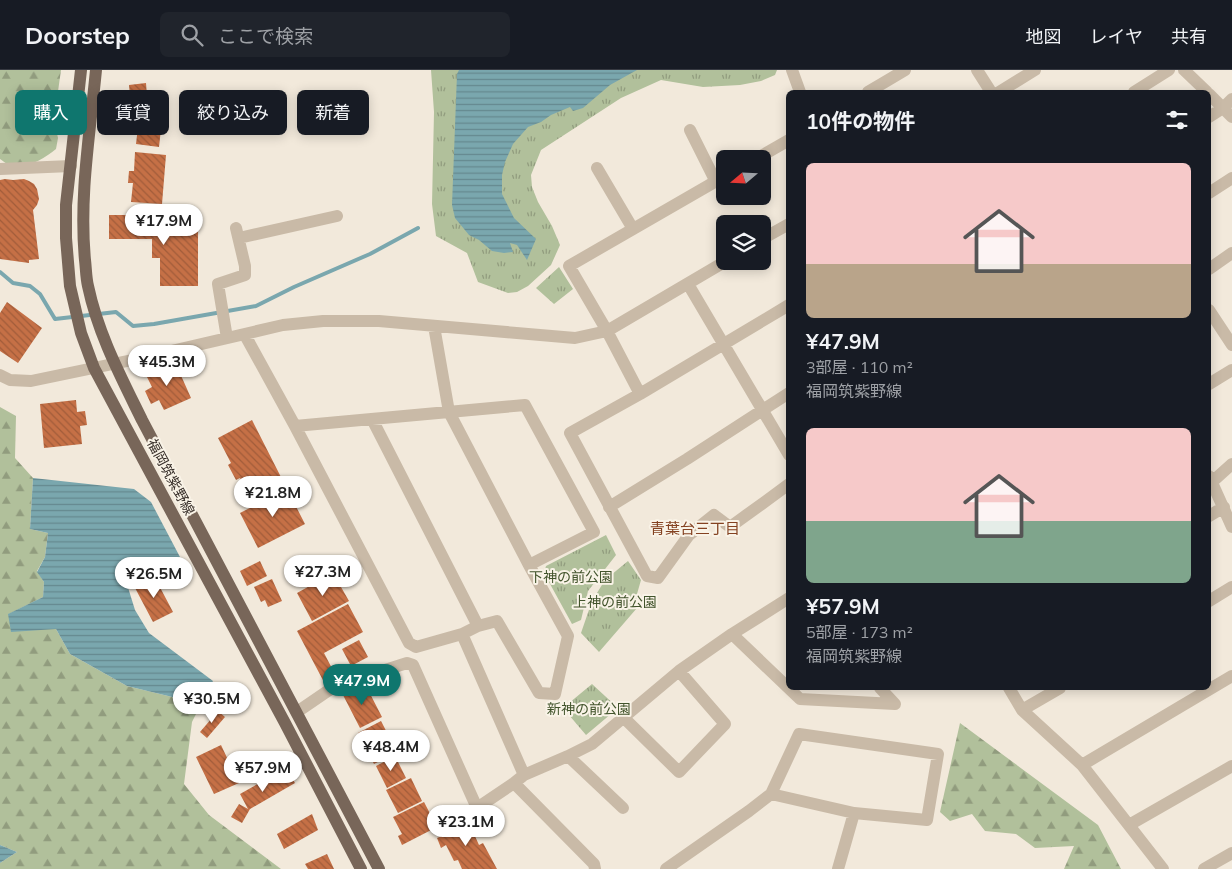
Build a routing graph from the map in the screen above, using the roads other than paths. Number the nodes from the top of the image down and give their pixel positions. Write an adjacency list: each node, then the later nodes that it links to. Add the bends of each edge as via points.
1 (80, 70): 21 (main road, 福岡筑紫野線)
2 (96, 70): 45 (main road, 福岡筑紫野線, via 83,203 83,236 88,285 100,331)
3 (792, 70): 9 (street)
4 (905, 70): 10 (street)
5 (977, 70): 11 (street)
6 (1035, 70): 12 (street)
7 (1169, 70): 13 (street)
8 (1184, 70): 14 (street)
9 (799, 90)
10 (871, 90)
11 (990, 90)
12 (1002, 90)
13 (1137, 90)
14 (1205, 90)
15 (1211, 95): 16 (street)
16 (1229, 108): 17 (street)
17 (1211, 116)
18 (690, 130): 24 (street)
19 (786, 142): 20 (street)
20 (771, 150)
21 (71, 166): 23 (street); 46 (main road, 福岡筑紫野線, via 66,205 70,286)
22 (597, 168): 30 (street)
23 (0, 169)
24 (716, 172)
25 (1232, 178): 27 (street)
26 (716, 181): 30 (street)
27 (1211, 192)
28 (337, 216): 42 (street, via 237,233 245,275 218,284)
29 (786, 226): 31 (street)
30 (633, 229): 40 (street, via 569,266)
31 (771, 234)
32 (1232, 253): 34 (street)
33 (716, 267): 35 (street)
34 (1211, 268)
35 (688, 284): 40 (street); 43 (street)
36 (786, 307): 43 (street)
37 (1211, 312): 39 (street)
38 (434, 326): 40 (street, via 575,338); 41 (street, via 379,321 323,321 284,325); 53 (street)
39 (1227, 327): 44 (street)
40 (607, 331): 50 (street)
41 (245, 335): 42 (street); 55 (street)
42 (227, 338): 45 (street)
43 (723, 344): 50 (street); 52 (street)
44 (1232, 345)
45 (114, 363): 46 (street); 82 (main road, 福岡筑紫野線)
46 (94, 368): 48 (street, via 31,381 10,380); 93 (main road, 福岡筑紫野線)
47 (1232, 370): 49 (street)
48 (0, 375)
49 (1211, 383)
50 (640, 394): 62 (street, via 570,433)
51 (786, 395): 52 (street)
52 (762, 410): 56 (street); 62 (street)
53 (449, 412): 54 (street); 65 (street); 65 (street, via 525,405 594,532)
54 (372, 420): 55 (street); 69 (street)
55 (295, 426): 70 (street, via 409,643 416,647)
56 (786, 449)
57 (1232, 464): 58 (street)
58 (1211, 478)
59 (1211, 481): 61 (street)
60 (786, 486): 62 (street, via 730,527 714,515 689,535 658,578 647,576)
61 (1224, 507): 63 (street); 64 (street)
62 (609, 508)
63 (1211, 515)
64 (1232, 526)
65 (529, 564): 69 (street, via 568,636 555,694 539,693 498,621)
66 (1232, 587): 67 (street)
67 (1211, 599)
68 (786, 600): 71 (street)
69 (478, 626): 70 (street)
70 (462, 634): 87 (street)
71 (732, 634): 72 (street); 74 (street)
72 (679, 671): 83 (street); 83 (street, via 725,724 679,772)
73 (1232, 676): 75 (street)
74 (786, 686)
75 (1211, 689)
76 (791, 690): 77 (street, via 800,699 895,704)
77 (882, 690)
78 (1010, 690): 81 (street)
79 (1057, 690): 81 (street)
80 (1209, 690): 85 (street)
81 (1022, 710): 85 (street)
82 (297, 712): 87 (street, via 335,686 407,663 413,665 477,808); 94 (main road, 福岡筑紫野線)
83 (624, 717): 84 (street, via 592,744)
84 (568, 756): 87 (street); 89 (street)
85 (1082, 766): 91 (street)
86 (1232, 766): 91 (street)
87 (519, 779): 95 (street)
88 (771, 794): 90 (street); 90 (street, via 799,734 938,754 928,820); 96 (street)
89 (623, 808)
90 (854, 813): 97 (street)
91 (1129, 825): 98 (street)
92 (1232, 853): 99 (street)
93 (360, 869)
94 (379, 869)
95 (595, 869)
96 (666, 869)
97 (838, 869)
98 (1163, 869)
99 (1204, 869)

